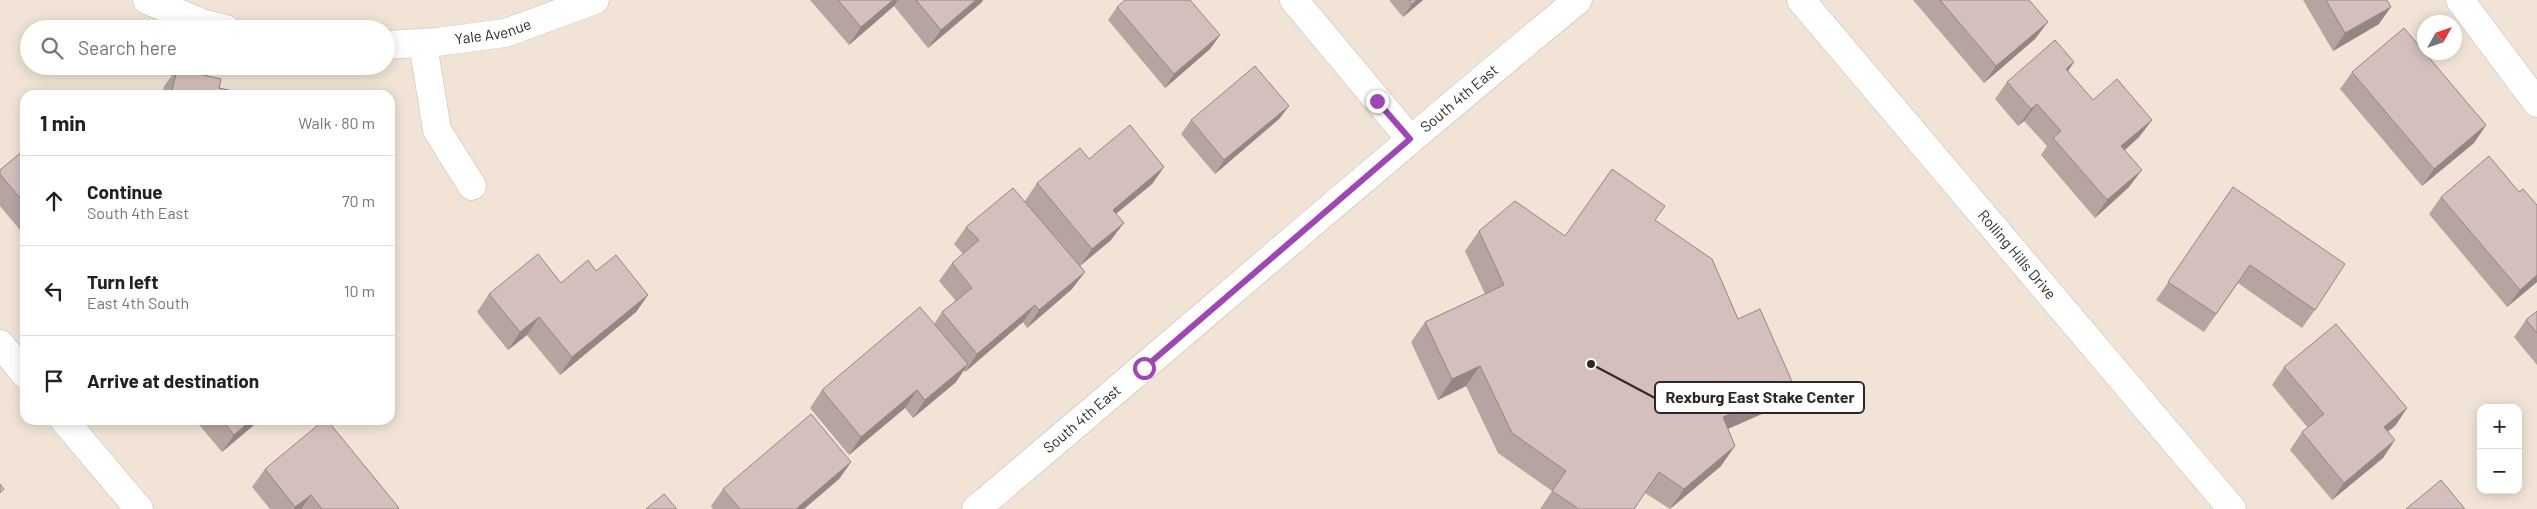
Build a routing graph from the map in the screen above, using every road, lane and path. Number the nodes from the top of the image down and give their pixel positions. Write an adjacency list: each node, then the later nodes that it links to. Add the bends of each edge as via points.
1 (147, 0): 7 (street)
2 (595, 0): 8 (street, Yale Avenue, via 505,33)
3 (1294, 0): 11 (street)
4 (1578, 0): 11 (street, South 4th East)
5 (1801, 0): 18 (street, Rolling Hills Drive)
6 (2460, 0): 10 (street)
7 (195, 20)
8 (423, 44): 9 (street, Yale Avenue); 12 (street, via 437,130)
9 (395, 45)
10 (2537, 103)
11 (1410, 139): 17 (street, South 4th East)
12 (472, 186)
13 (0, 344): 14 (street)
14 (20, 368)
15 (68, 425): 16 (street)
16 (138, 509)
17 (976, 509)
18 (2232, 509)

